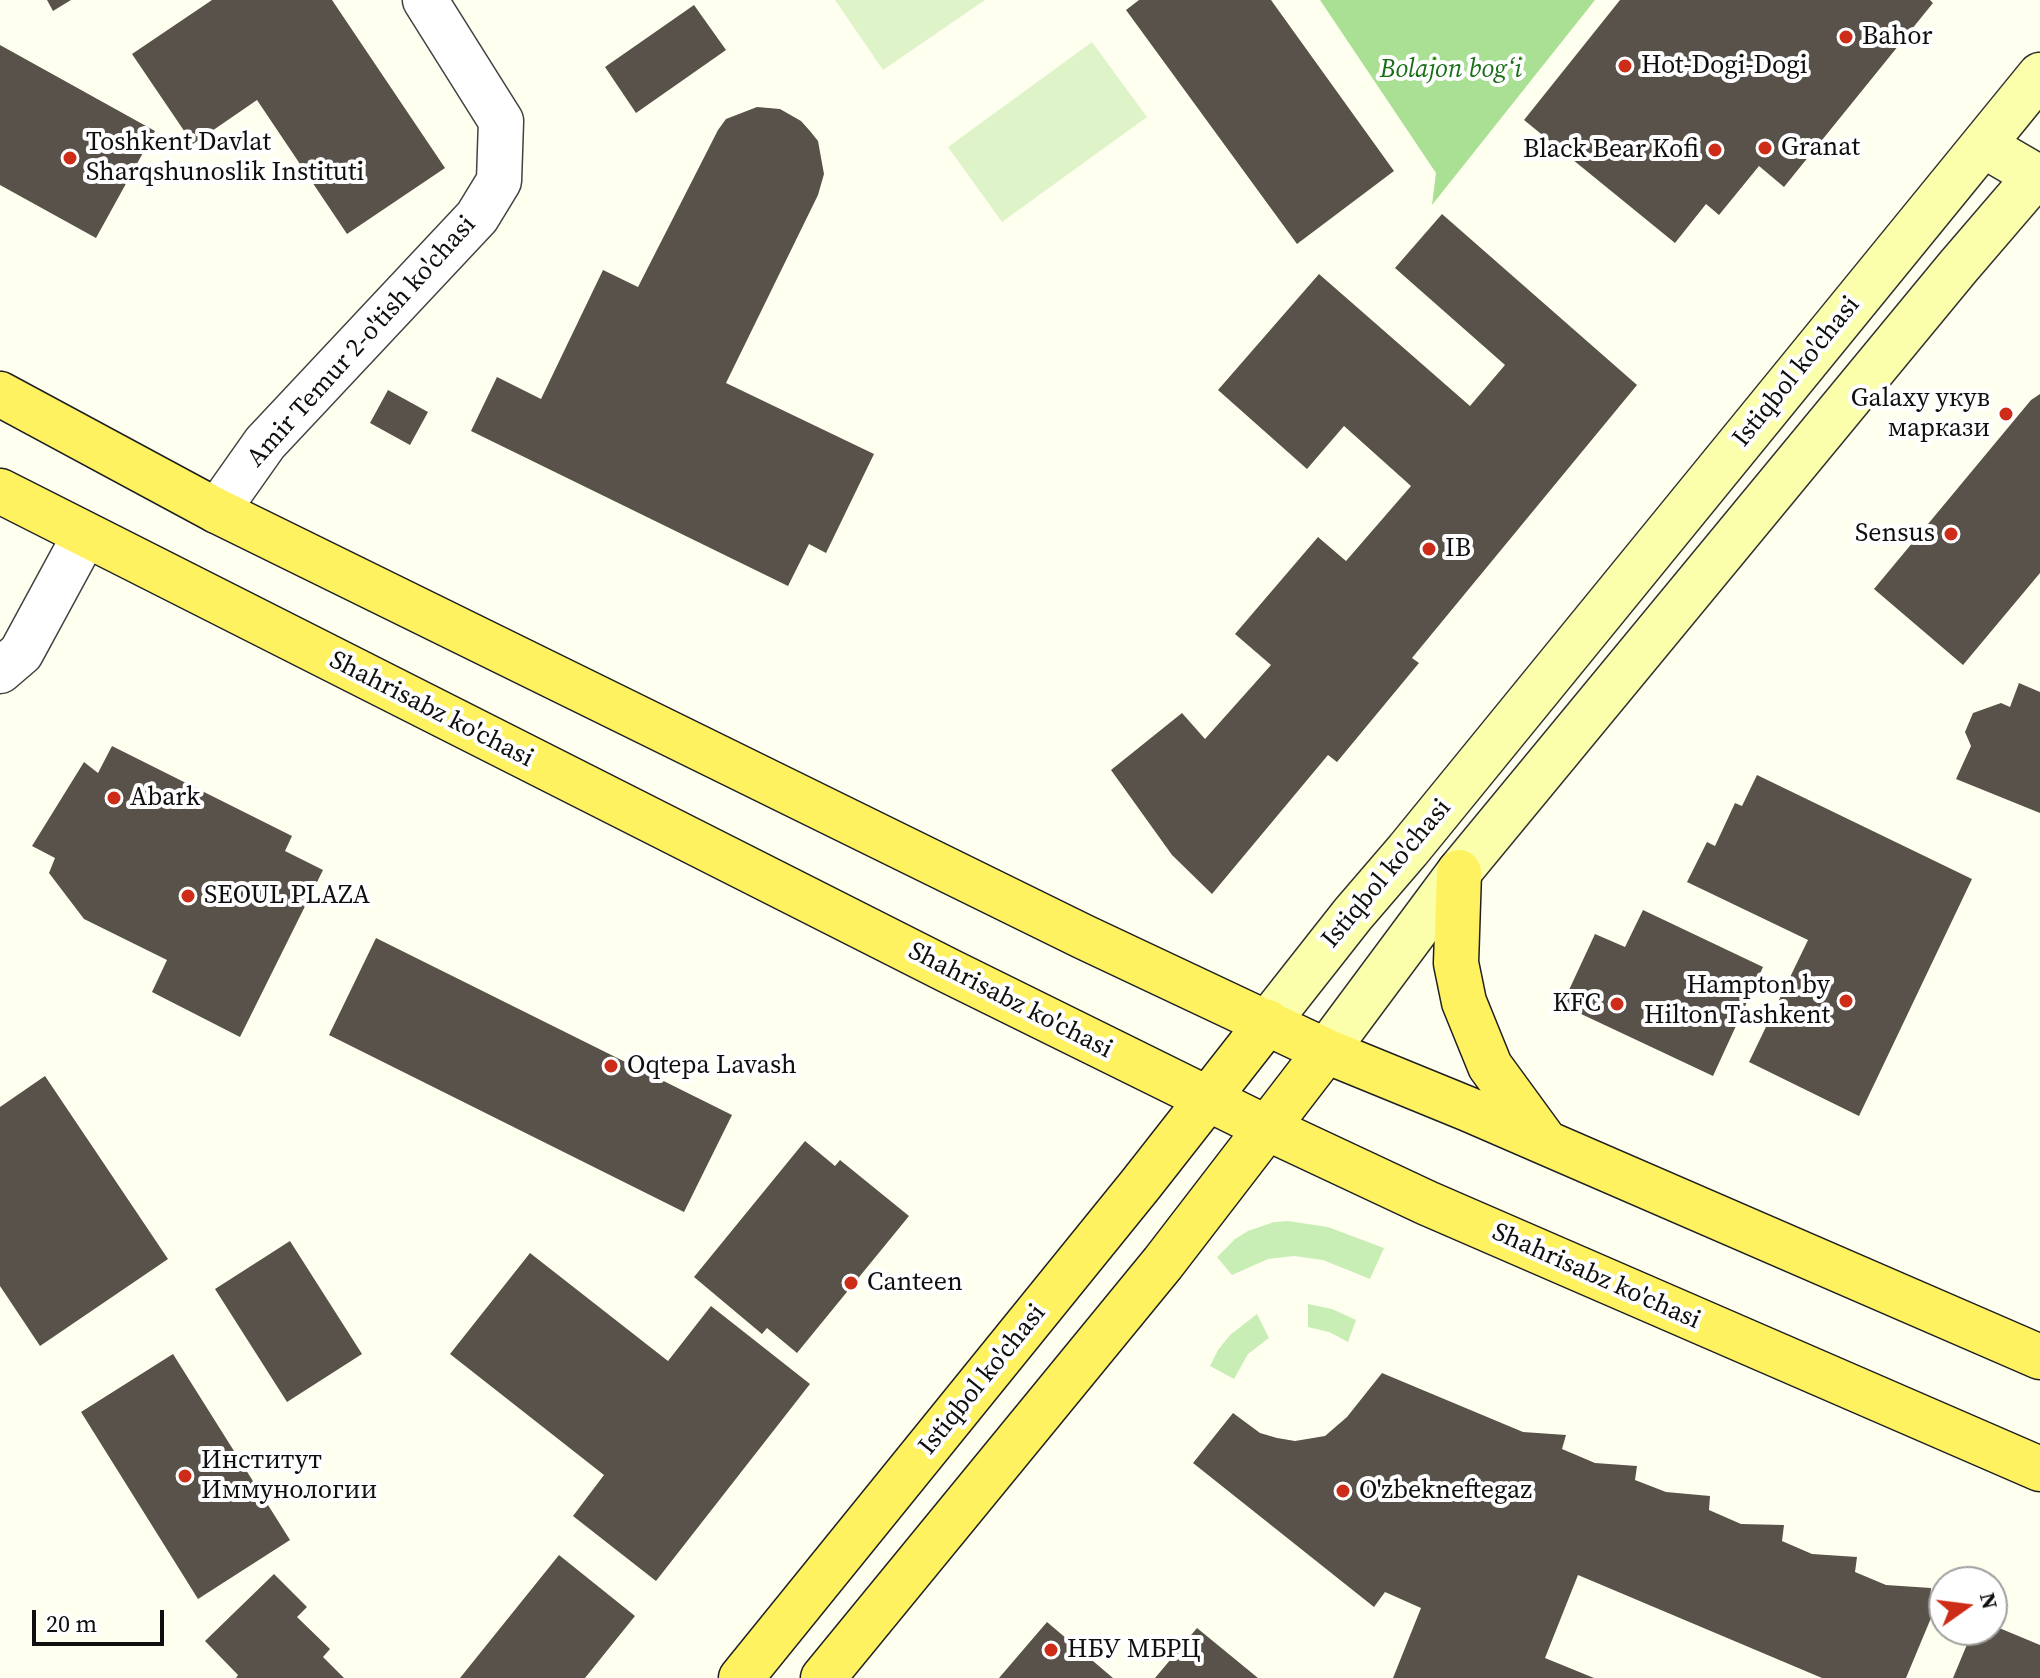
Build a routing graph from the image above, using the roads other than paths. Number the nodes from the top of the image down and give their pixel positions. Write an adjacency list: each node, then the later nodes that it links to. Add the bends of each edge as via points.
1 (425, 0): 7 (street, Amir Temur 2-o'tish ko'chasi, via 501,121 499,181 477,217 265,443)
2 (2040, 75): 3 (street, Istiqbol ko'chasi)
3 (1983, 145): 4 (street); 11 (street, Istiqbol ko'chasi)
4 (2038, 177): 10 (street, Istiqbol ko'chasi)
5 (0, 394): 7 (main road)
6 (0, 491): 8 (main road, Shahrisabz ko'chasi)
7 (217, 511): 11 (main road, via 802,800)
8 (85, 535): 9 (street, via 21,653); 13 (main road, Shahrisabz ko'chasi)
9 (0, 671)
10 (1459, 872): 12 (street, Istiqbol ko'chasi); 15 (main road, via 1456,963 1464,1002 1490,1066)
11 (1268, 1022): 12 (main road); 13 (main road, Istiqbol ko'chasi)
12 (1326, 1051): 14 (main road, Istiqbol ko'chasi); 15 (main road)
13 (1208, 1100): 14 (main road, Shahrisabz ko'chasi); 18 (main road, Istiqbol ko'chasi)
14 (1267, 1128): 17 (main road, Shahrisabz ko'chasi, via 1427,1203); 19 (main road, Istiqbol ko'chasi)
15 (1545, 1142): 16 (main road)
16 (2040, 1357)
17 (2040, 1469)
18 (741, 1678)
19 (823, 1678)

